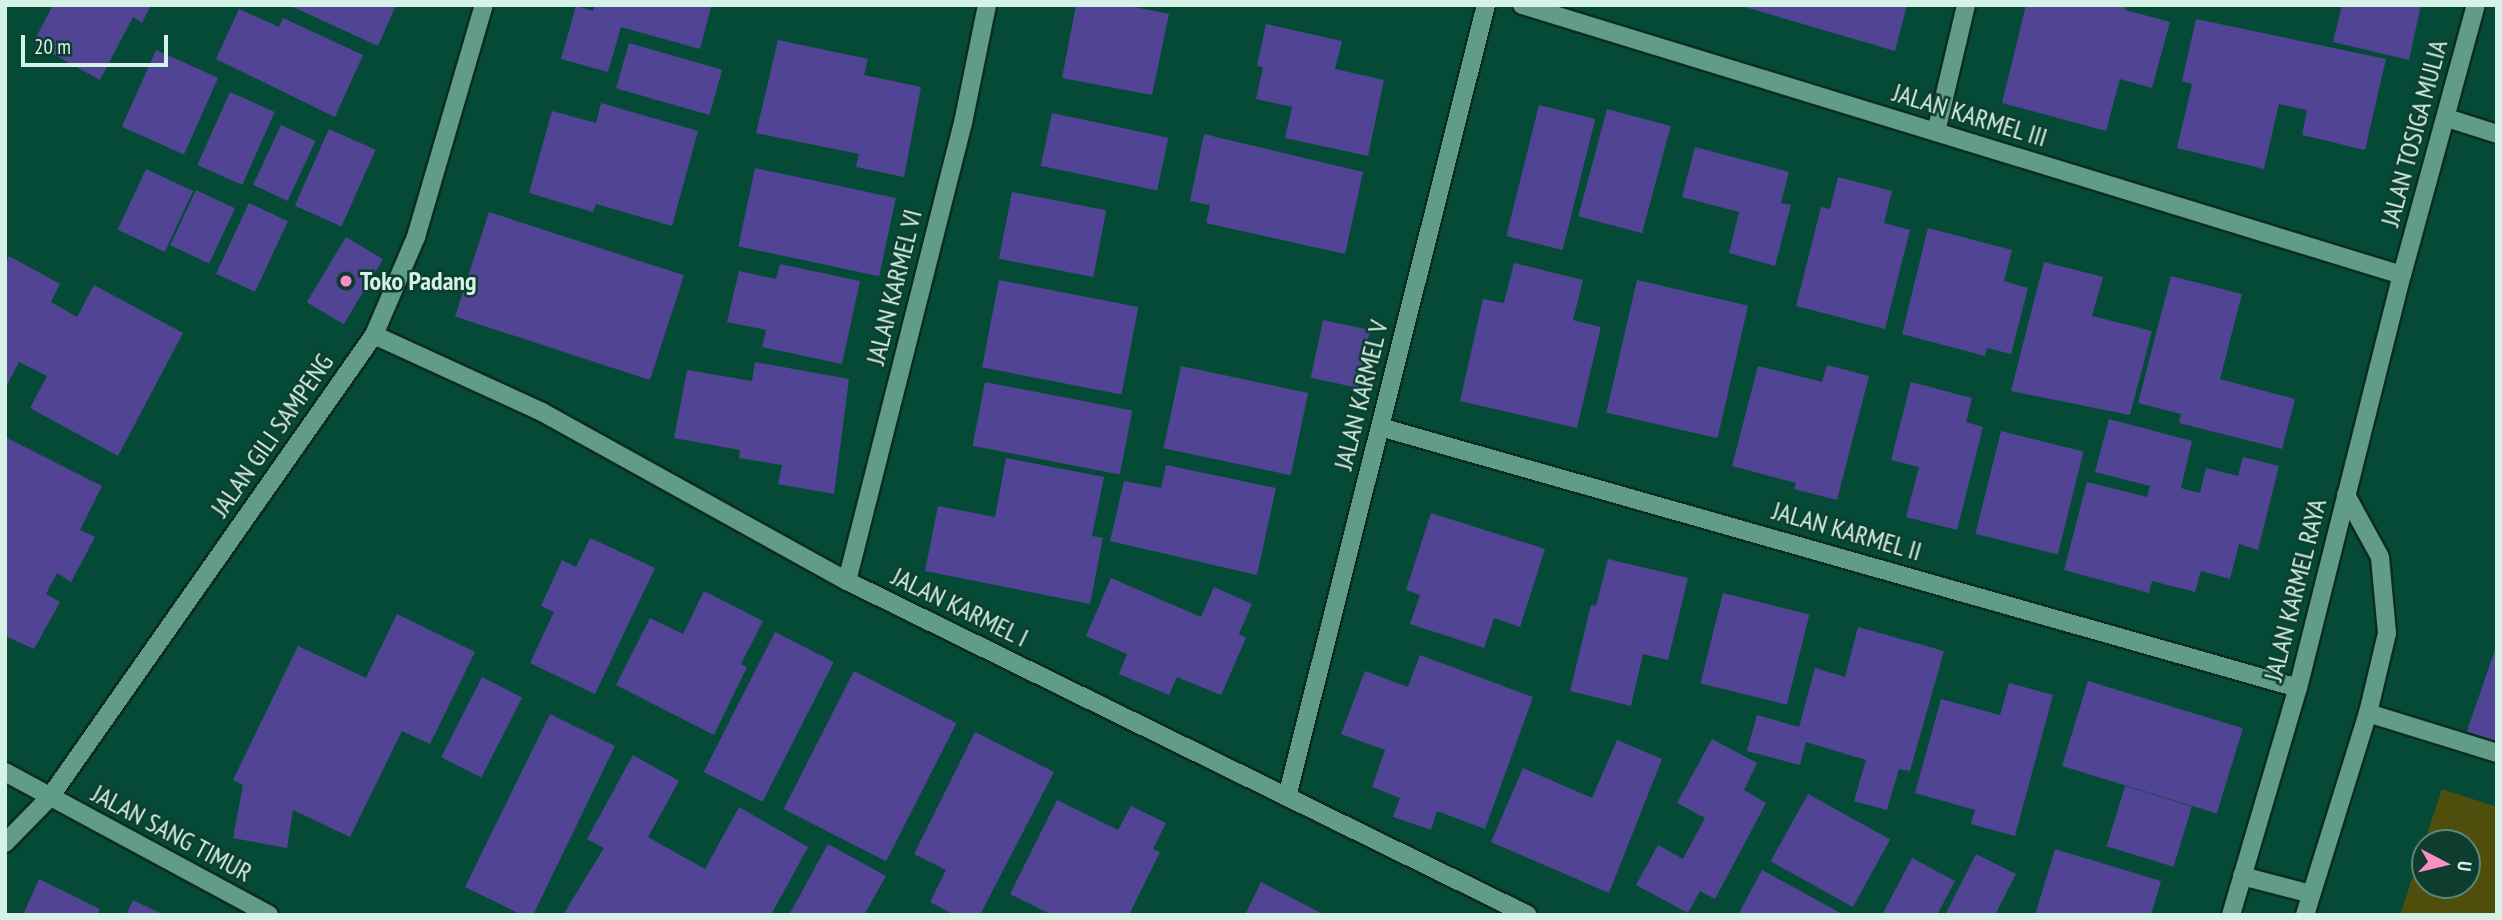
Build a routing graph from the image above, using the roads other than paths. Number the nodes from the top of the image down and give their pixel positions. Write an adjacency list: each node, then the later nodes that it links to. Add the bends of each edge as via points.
1 (484, 5): 11 (street, JALAN GILI SAMPENG, via 415,237)
2 (987, 5): 14 (street, JALAN KARMEL VI, via 963,122)
3 (1486, 5): 12 (street, JALAN KARMEL V)
4 (1522, 5): 8 (street, JALAN KARMEL III)
5 (1966, 5): 8 (street)
6 (2476, 5): 7 (street, JALAN TOSIGA MULIA)
7 (2446, 118): 9 (street); 10 (street, JALAN TOSIGA MULIA)
8 (1936, 132): 10 (street, JALAN KARMEL III)
9 (2497, 134)
10 (2402, 275): 13 (street, JALAN KARMEL RAYA)
11 (374, 335): 14 (street, JALAN KARMEL I, via 542,412); 19 (street, JALAN GILI SAMPENG)
12 (1380, 427): 15 (street, JALAN KARMEL II); 20 (street, JALAN KARMEL V)
13 (2346, 495): 15 (street, JALAN KARMEL RAYA); 16 (street, via 2380,557 2386,633)
14 (847, 580): 20 (street, JALAN KARMEL I)
15 (2298, 688): 22 (street, JALAN KARMEL RAYA)
16 (2368, 713): 17 (street); 23 (street)
17 (2497, 753)
18 (5, 772): 19 (street, JALAN SANG TIMUR)
19 (50, 797): 21 (street, JALAN GILI SAMPENG); 24 (street, JALAN SANG TIMUR)
20 (1287, 797): 25 (street, JALAN KARMEL I)
21 (5, 843)
22 (2242, 876): 23 (street); 26 (street, JALAN KARMEL RAYA)
23 (2311, 894): 27 (street)
24 (269, 915)
25 (1528, 915)
26 (2231, 915)
27 (2305, 915)

